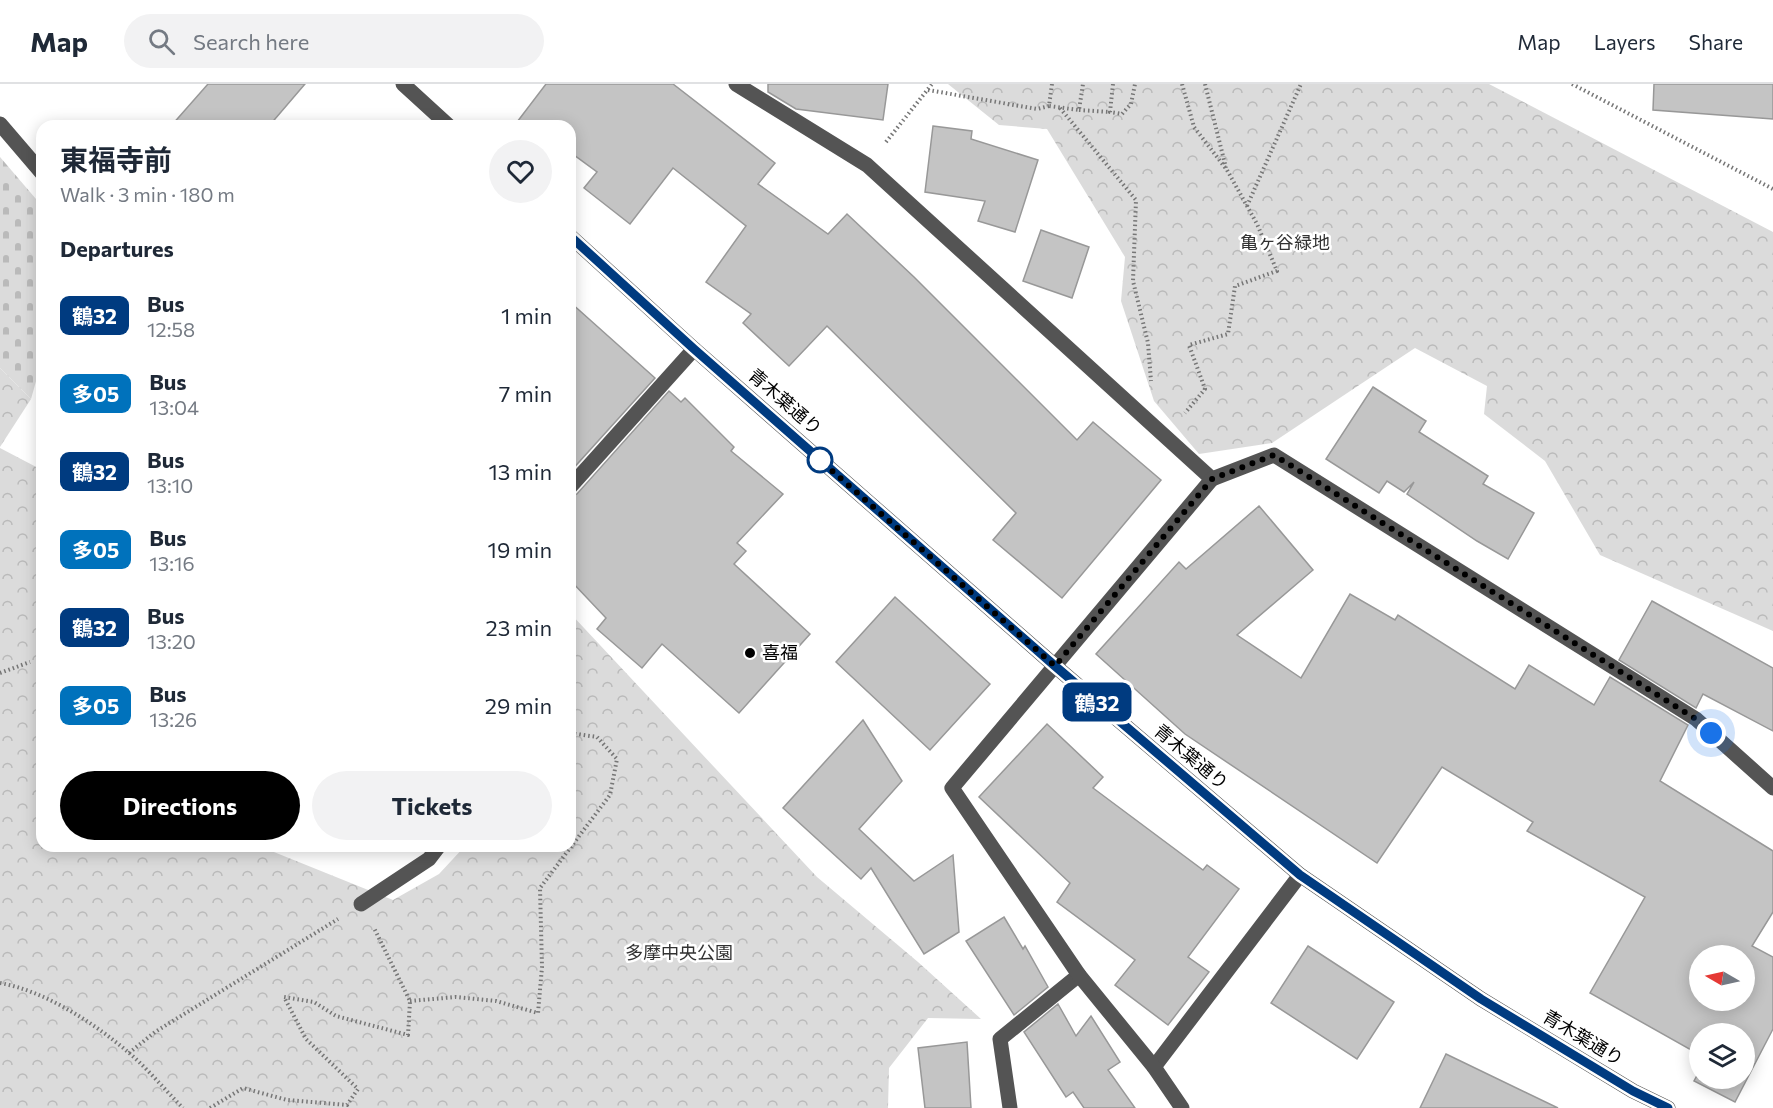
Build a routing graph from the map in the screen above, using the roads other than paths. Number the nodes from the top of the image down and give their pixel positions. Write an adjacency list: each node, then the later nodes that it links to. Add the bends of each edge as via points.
1 (403, 84): 3 (street)
2 (735, 84): 8 (street, via 867,165)
3 (442, 120)
4 (0, 124): 5 (street)
5 (36, 166)
6 (576, 241): 7 (street, 青木葉通り)
7 (694, 349): 9 (street); 10 (street, 青木葉通り)
8 (1212, 479): 10 (street); 11 (street, via 1274,455 1696,719)
9 (576, 480)
10 (1055, 666): 13 (street, 青木葉通り); 15 (street, via 952,788)
11 (1773, 788)
12 (434, 852): 14 (street)
13 (1300, 875): 16 (street); 19 (street, 青木葉通り, via 1481,999)
14 (361, 904)
15 (1079, 975): 16 (street); 17 (street, via 1000,1039)
16 (1154, 1067): 18 (street)
17 (1010, 1108)
18 (1182, 1108)
19 (1668, 1108)

